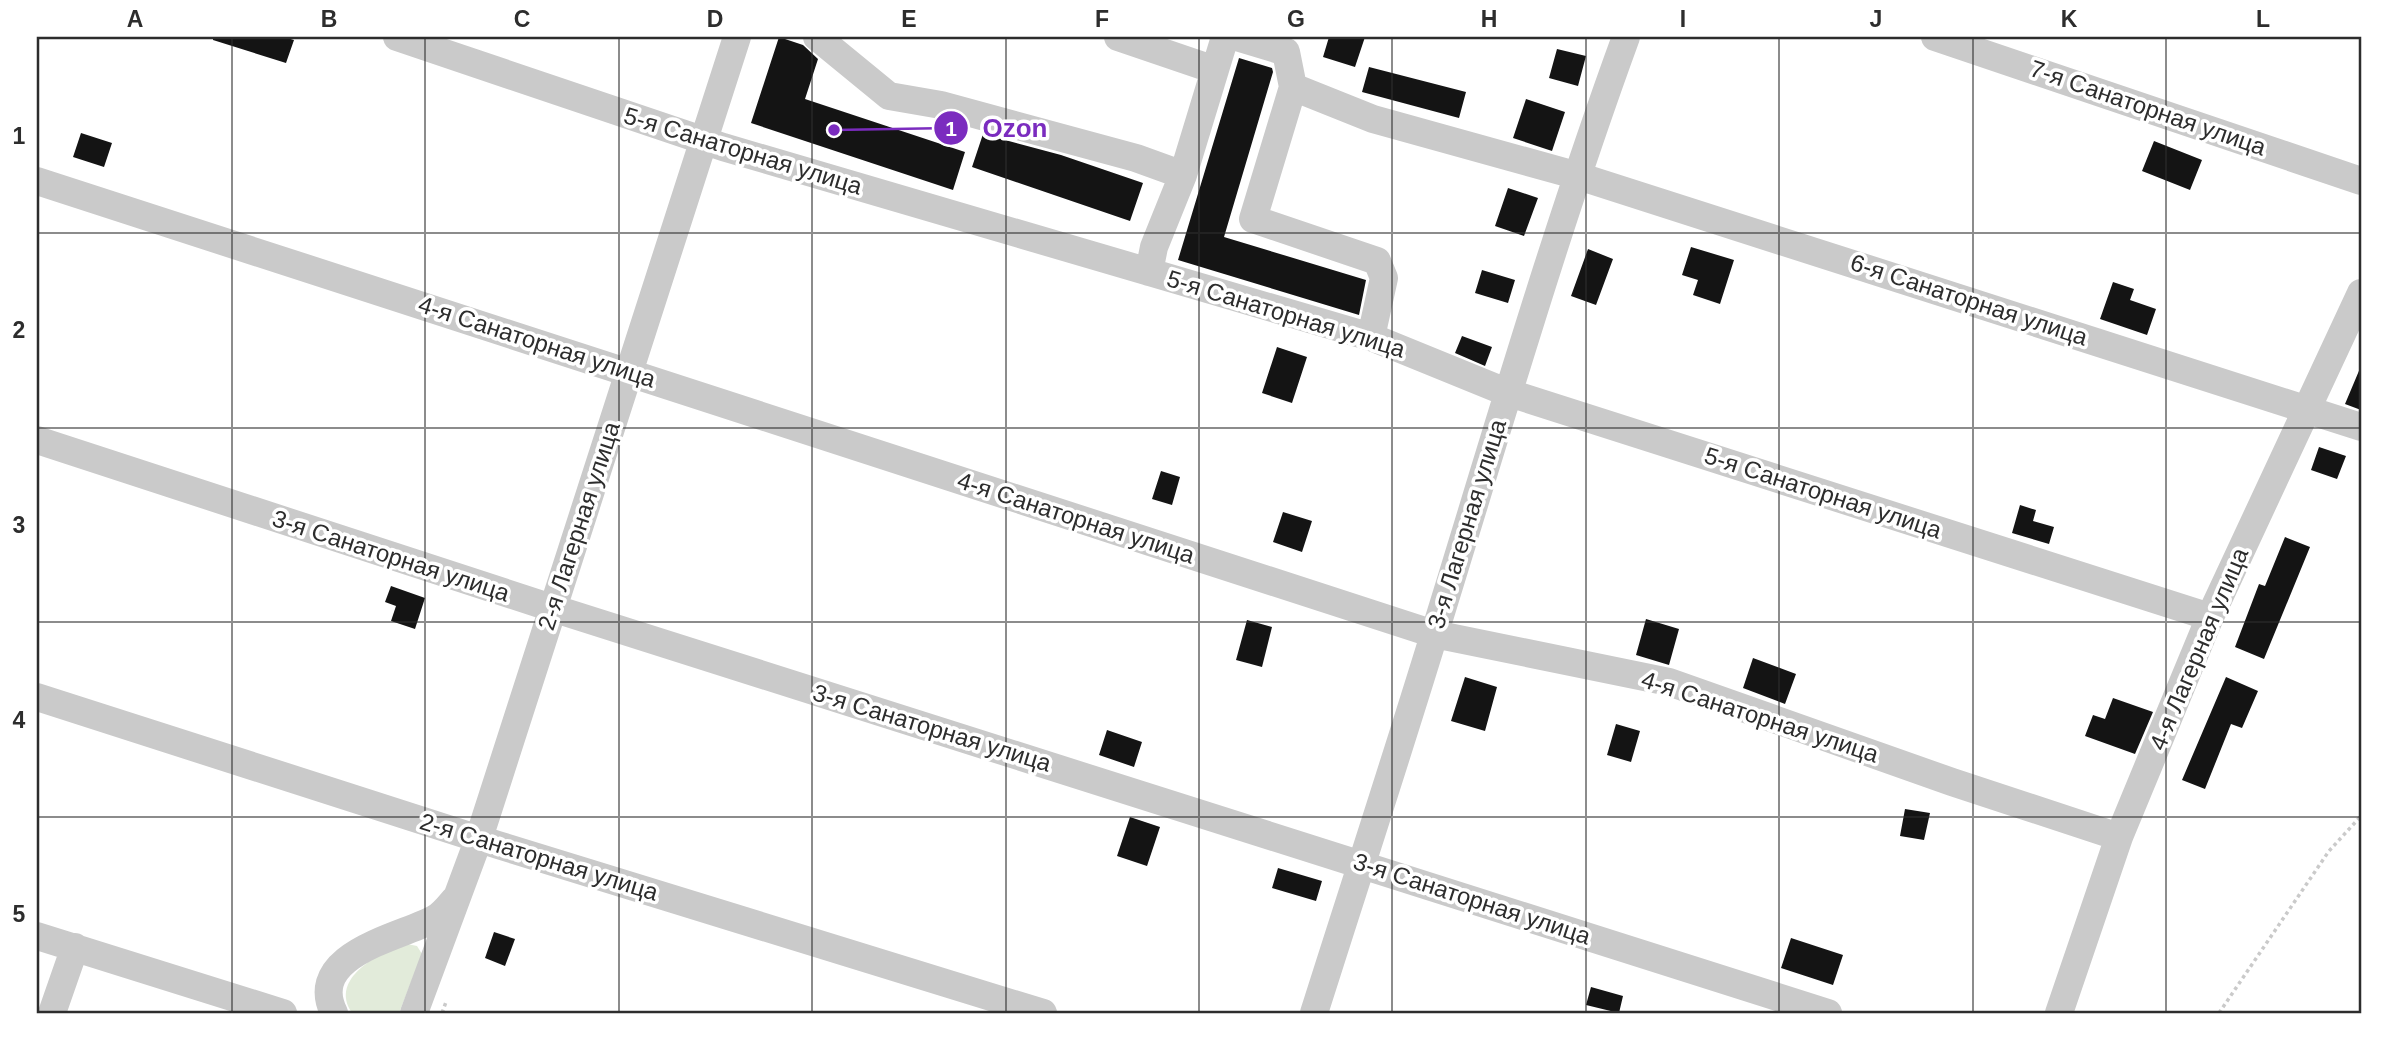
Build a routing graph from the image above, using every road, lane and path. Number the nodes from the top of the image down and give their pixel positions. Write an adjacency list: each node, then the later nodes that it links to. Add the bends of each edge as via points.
1 (397, 37): 12 (street, 5-я Санаторная улица)
2 (737, 37): 12 (street, 2-я Лагерная улица)
3 (1118, 37): 10 (street)
4 (1225, 37): 10 (street)
5 (1237, 37): 9 (street)
6 (1626, 37): 14 (street, 3-я Лагерная улица)
7 (1935, 37): 16 (street, 7-я Санаторная улица)
8 (835, 43): 13 (street, via 889,96 954,108)
9 (1285, 44): 11 (street)
10 (1215, 69): 13 (street)
11 (1293, 87): 14 (street, 6-я Санаторная улица, via 1373,119); 19 (street, via 1252,219 1377,261 1384,278)
12 (704, 141): 17 (street, 5-я Санаторная улица); 20 (street, 2-я Лагерная улица)
13 (1182, 175): 17 (street)
14 (1575, 175): 21 (street, 3-я Лагерная улица); 22 (street, 6-я Санаторная улица)
15 (37, 181): 20 (street, 4-я Санаторная улица)
16 (2361, 181)
17 (1149, 272): 19 (street, 5-я Санаторная улица)
18 (2361, 293): 22 (street, 4-я Лагерная улица)
19 (1371, 337): 21 (street, 5-я Санаторная улица)
20 (629, 371): 25 (street, 2-я Лагерная улица); 27 (street, 4-я Санаторная улица)
21 (1506, 392): 26 (street, 5-я Санаторная улица); 27 (street, 3-я Лагерная улица)
22 (2308, 408): 23 (street, 6-я Санаторная улица); 26 (street, 4-я Лагерная улица)
23 (2361, 426)
24 (37, 440): 25 (street, 3-я Санаторная улица)
25 (552, 608): 31 (street, 2-я Лагерная улица); 32 (street, 3-я Санаторная улица)
26 (2210, 617): 30 (street, 4-я Лагерная улица)
27 (1434, 634): 30 (street, 4-я Санаторная улица, via 1669,681); 32 (street, 3-я Лагерная улица)
28 (37, 697): 31 (street, 2-я Санаторная улица)
29 (2361, 816): 44 (path, via 2329,851)
30 (2119, 837): 43 (street, 4-я Лагерная улица)
31 (478, 838): 33 (street, 2-я Лагерная улица); 40 (street, 2-я Санаторная улица)
32 (1361, 863): 41 (street, 3-я Лагерная улица); 42 (street, 3-я Санаторная улица)
33 (453, 900): 38 (street, via 434,919 388,935 346,961 329,993); 39 (street, 2-я Лагерная улица)
34 (37, 936): 35 (street)
35 (75, 947): 36 (street); 37 (street)
36 (52, 1013)
37 (283, 1013)
38 (334, 1013)
39 (414, 1013)
40 (1043, 1013)
41 (1314, 1013)
42 (1828, 1013)
43 (2059, 1013)
44 (2220, 1013)

